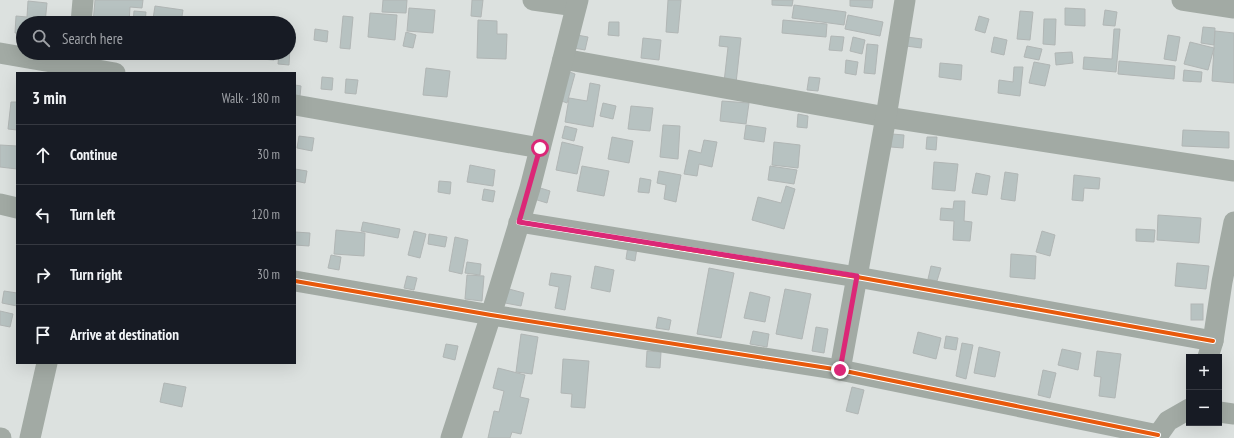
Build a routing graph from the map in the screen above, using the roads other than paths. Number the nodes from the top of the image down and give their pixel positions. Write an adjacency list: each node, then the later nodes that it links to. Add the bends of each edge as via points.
1 (83, 0): 7 (street)
2 (533, 0): 5 (street)
3 (905, 0): 15 (street)
4 (1182, 0): 6 (street)
5 (577, 3): 10 (street)
6 (1234, 8)
7 (82, 16)
8 (0, 53): 9 (street)
9 (16, 55)
10 (563, 59): 15 (street); 16 (street)
11 (50, 60): 12 (street)
12 (78, 64): 13 (street)
13 (112, 72)
14 (296, 105): 16 (street)
15 (886, 117): 17 (street); 22 (street)
16 (540, 148): 20 (street)
17 (1234, 171)
18 (0, 204): 19 (street)
19 (16, 208)
20 (519, 222): 22 (street); 25 (street)
21 (1234, 222): 24 (street)
22 (857, 276): 26 (street); 28 (street)
23 (296, 281): 25 (street)
24 (1228, 282): 26 (street)
25 (491, 315): 28 (street); 34 (street)
26 (1210, 349)
27 (47, 364): 33 (street)
28 (840, 370): 32 (street)
29 (1186, 412): 32 (street, via 1168,421)
30 (1222, 412): 31 (street)
31 (1234, 414)
32 (1158, 437)
33 (30, 438)
34 (451, 438)

